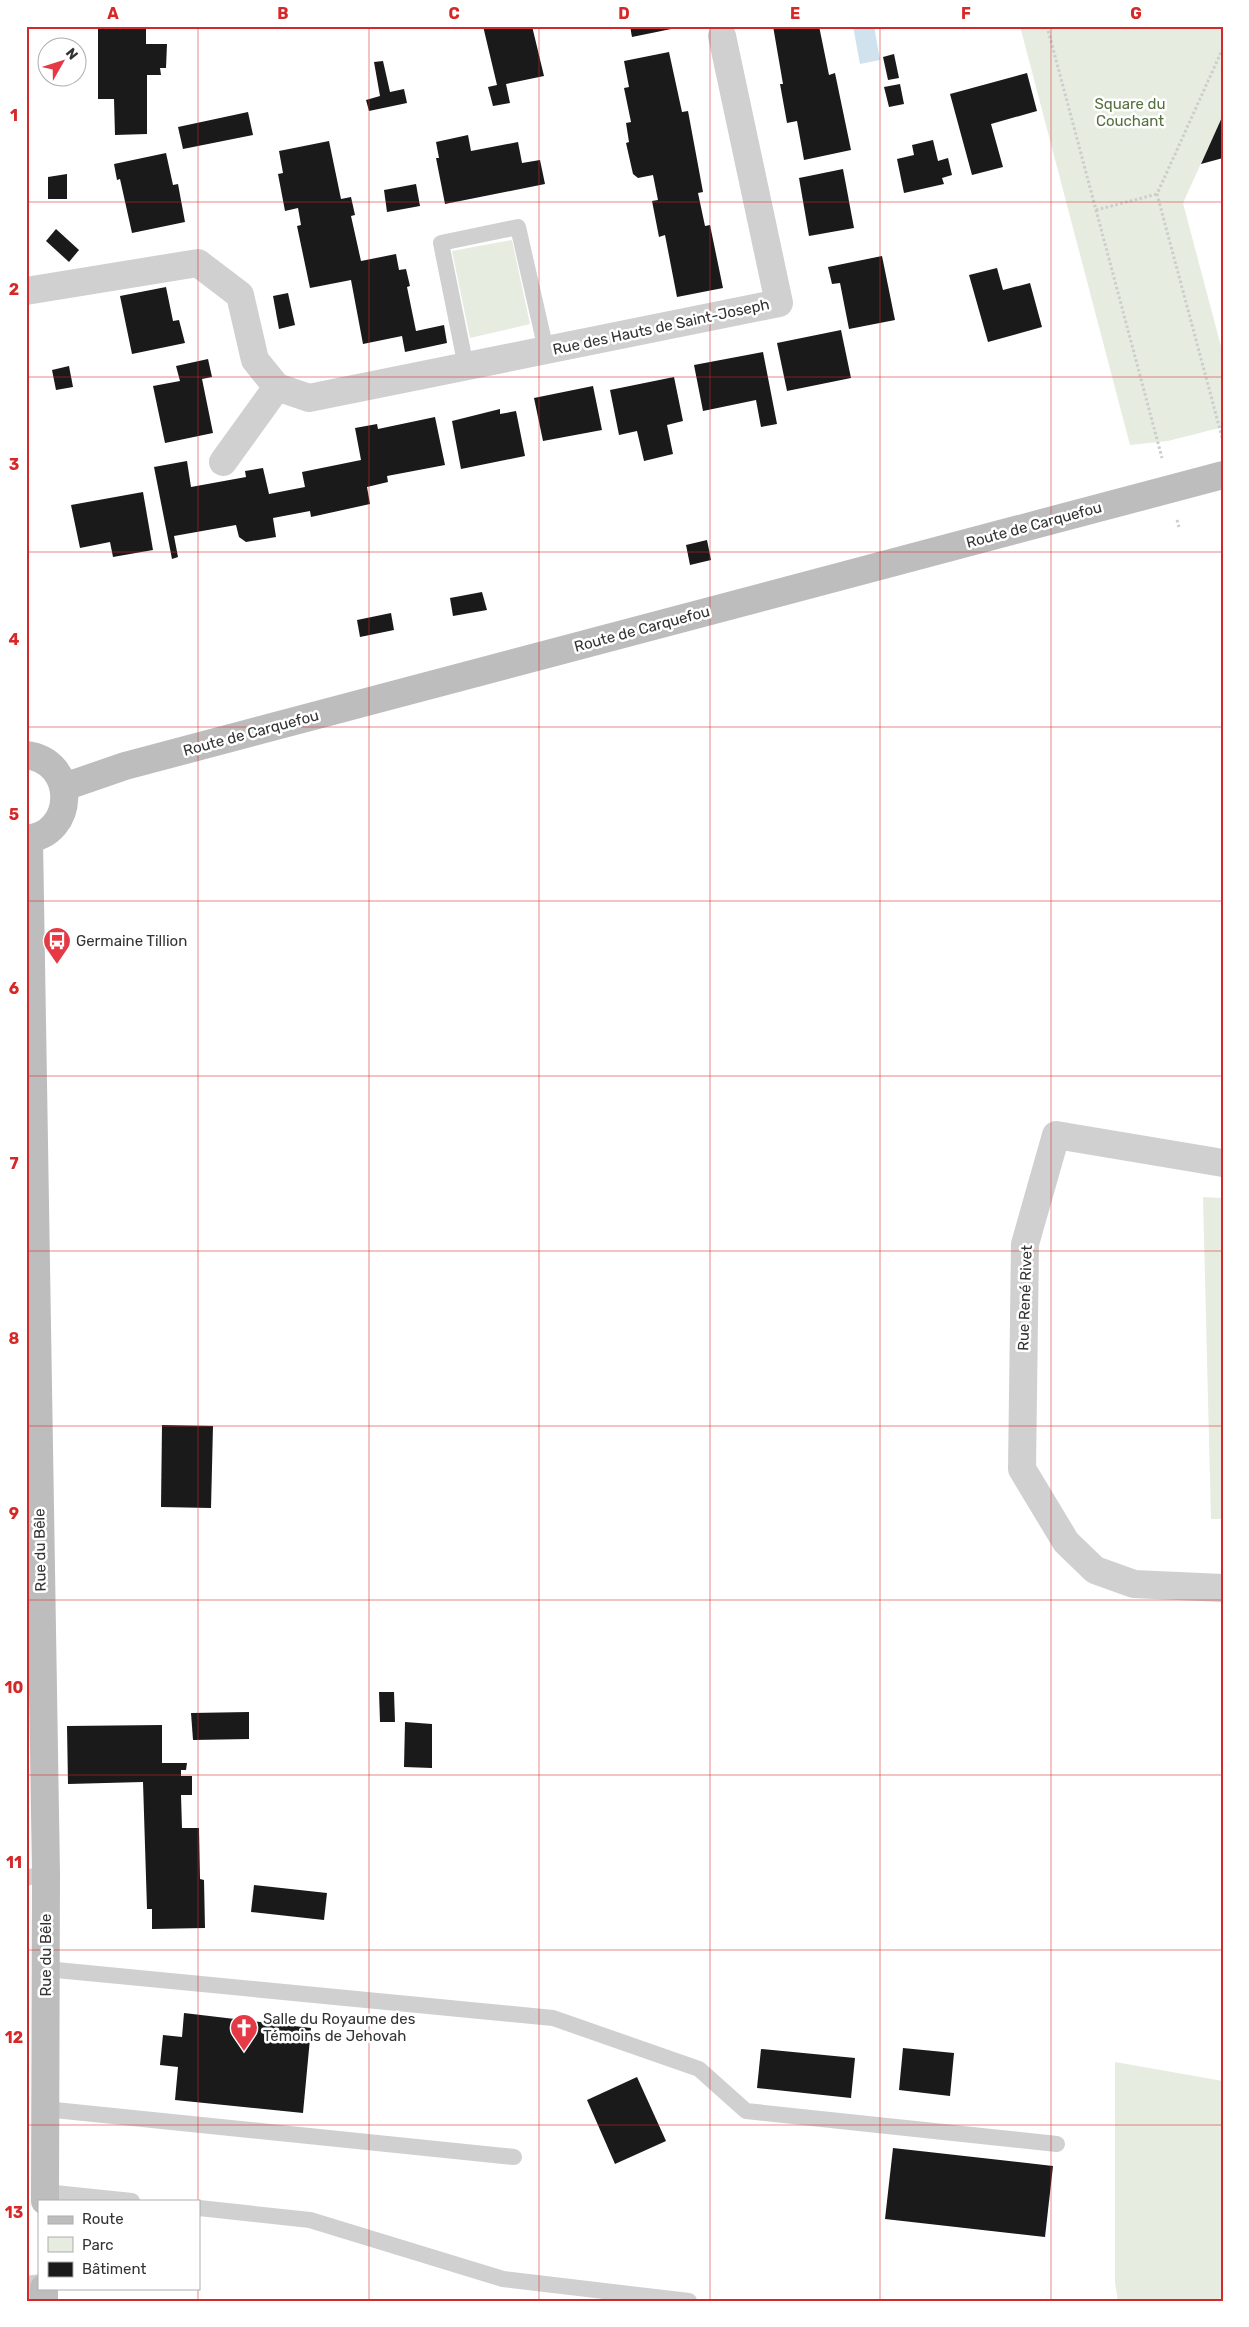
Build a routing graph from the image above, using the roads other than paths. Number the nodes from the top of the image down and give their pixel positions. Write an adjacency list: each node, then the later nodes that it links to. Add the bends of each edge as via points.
1 (722, 36): 3 (street, Rue des Hauts de Saint-Joseph, via 778,303)
2 (26, 291): 5 (street, via 198,263 240,295 255,360)
3 (546, 350): 4 (street, Rue des Hauts de Saint-Joseph); 4 (lane, via 518,227 450,241 441,243)
4 (466, 367): 5 (street, Rue des Hauts de Saint-Joseph, via 309,398)
5 (277, 387): 6 (street)
6 (222, 462)
7 (1223, 475): 9 (main road, Route de Carquefou, via 125,766)
8 (26, 755): 9 (main road, via 48,762)
9 (64, 787): 10 (main road, via 64,805 56,824 45,833)
10 (28, 839): 13 (main road, Rue du Bêle)
11 (1223, 1163): 12 (street, Rue René Rivet, via 1056,1135 1025,1244 1022,1469 1066,1542 1095,1570 1134,1584)
12 (1223, 1588)
13 (35, 1712): 14 (main road, Rue du Bêle)
14 (36, 1876): 15 (main road, Rue du Bêle)
15 (46, 1968): 16 (main road, Rue du Bêle); 17 (lane, via 553,2018 699,2069 746,2111)
16 (46, 2109): 18 (lane); 19 (main road, Rue du Bêle)
17 (1057, 2144)
18 (514, 2157)
19 (45, 2196): 20 (lane)
20 (115, 2200)
21 (200, 2208): 22 (lane, via 310,2220 503,2279)
22 (689, 2301)

